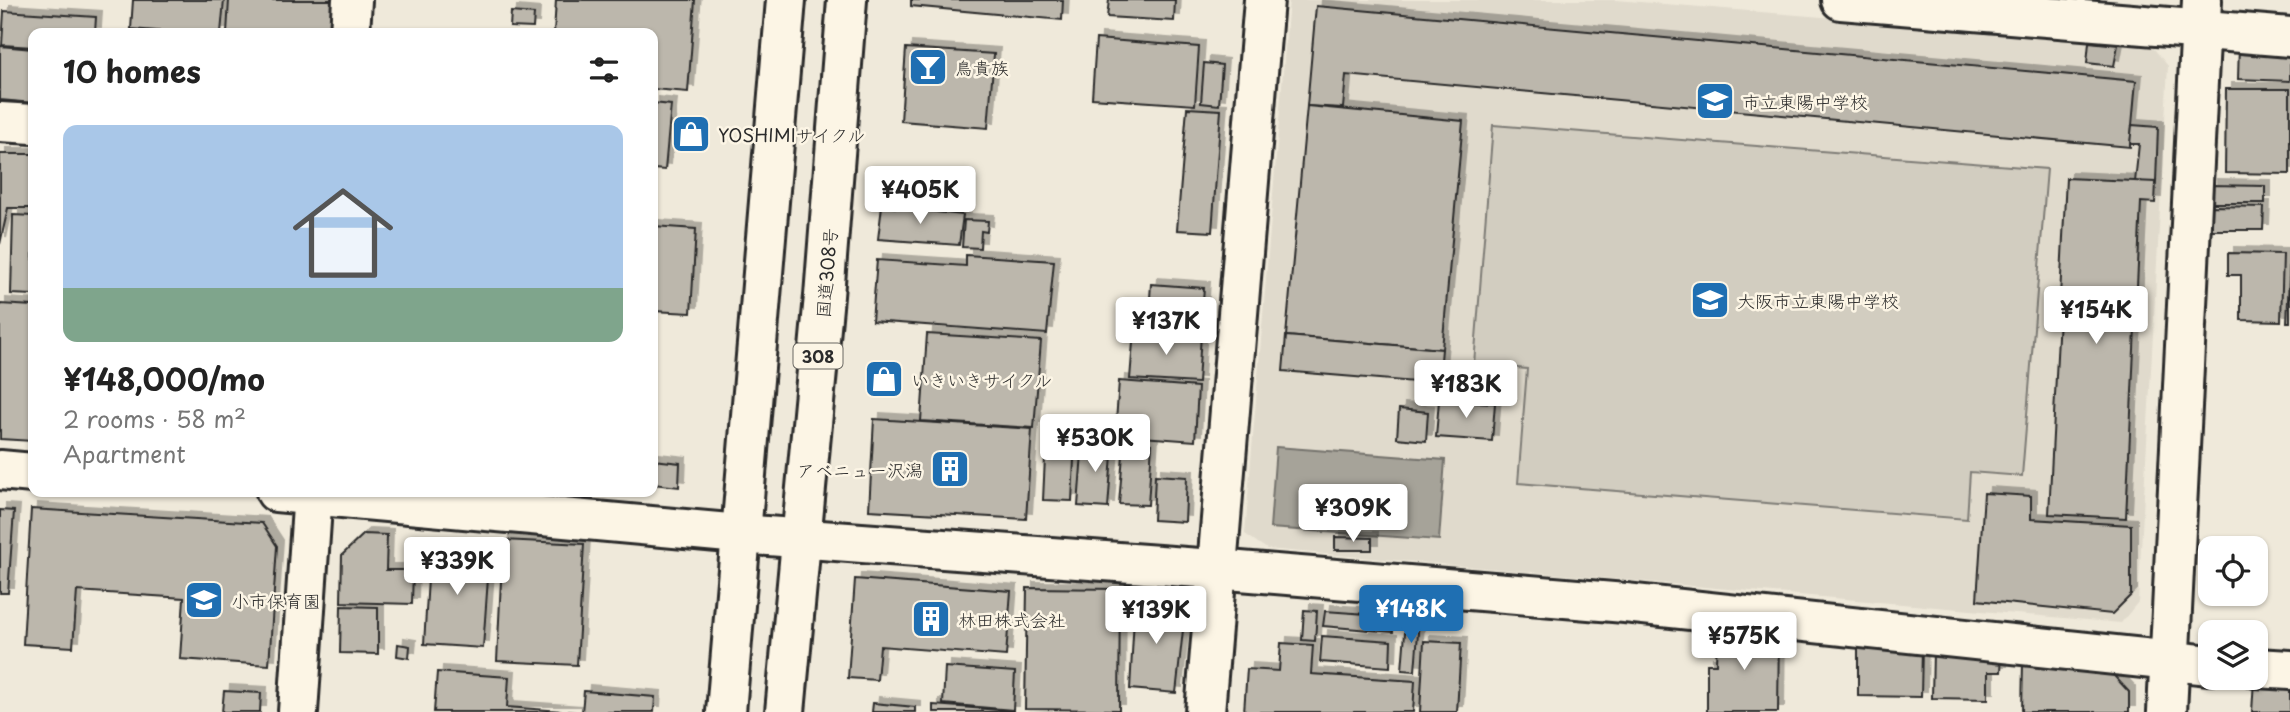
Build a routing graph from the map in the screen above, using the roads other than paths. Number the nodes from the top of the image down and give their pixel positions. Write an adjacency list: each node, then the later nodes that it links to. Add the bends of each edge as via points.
1 (352, 0): 7 (main road)
2 (786, 0): 15 (main road)
3 (847, 0): 16 (main road, 国道308号 / 308)
4 (1264, 0): 17 (main road)
5 (1841, 0): 6 (main road)
6 (2201, 15): 8 (main road); 18 (main road)
7 (350, 28)
8 (2290, 37)
9 (0, 122): 10 (main road)
10 (28, 124)
11 (0, 470): 12 (main road)
12 (28, 473)
13 (300, 497): 22 (main road)
14 (343, 497): 15 (main road)
15 (740, 534): 16 (main road); 23 (main road)
16 (801, 539): 17 (main road); 24 (main road, 国道308号 / 308)
17 (1217, 569): 18 (main road, via 1625,603); 25 (main road)
18 (2168, 662): 19 (main road); 26 (main road)
19 (2198, 664)
20 (2268, 669): 21 (main road)
21 (2290, 670)
22 (298, 712)
23 (726, 712)
24 (786, 712)
25 (1205, 712)
26 (2167, 712)

